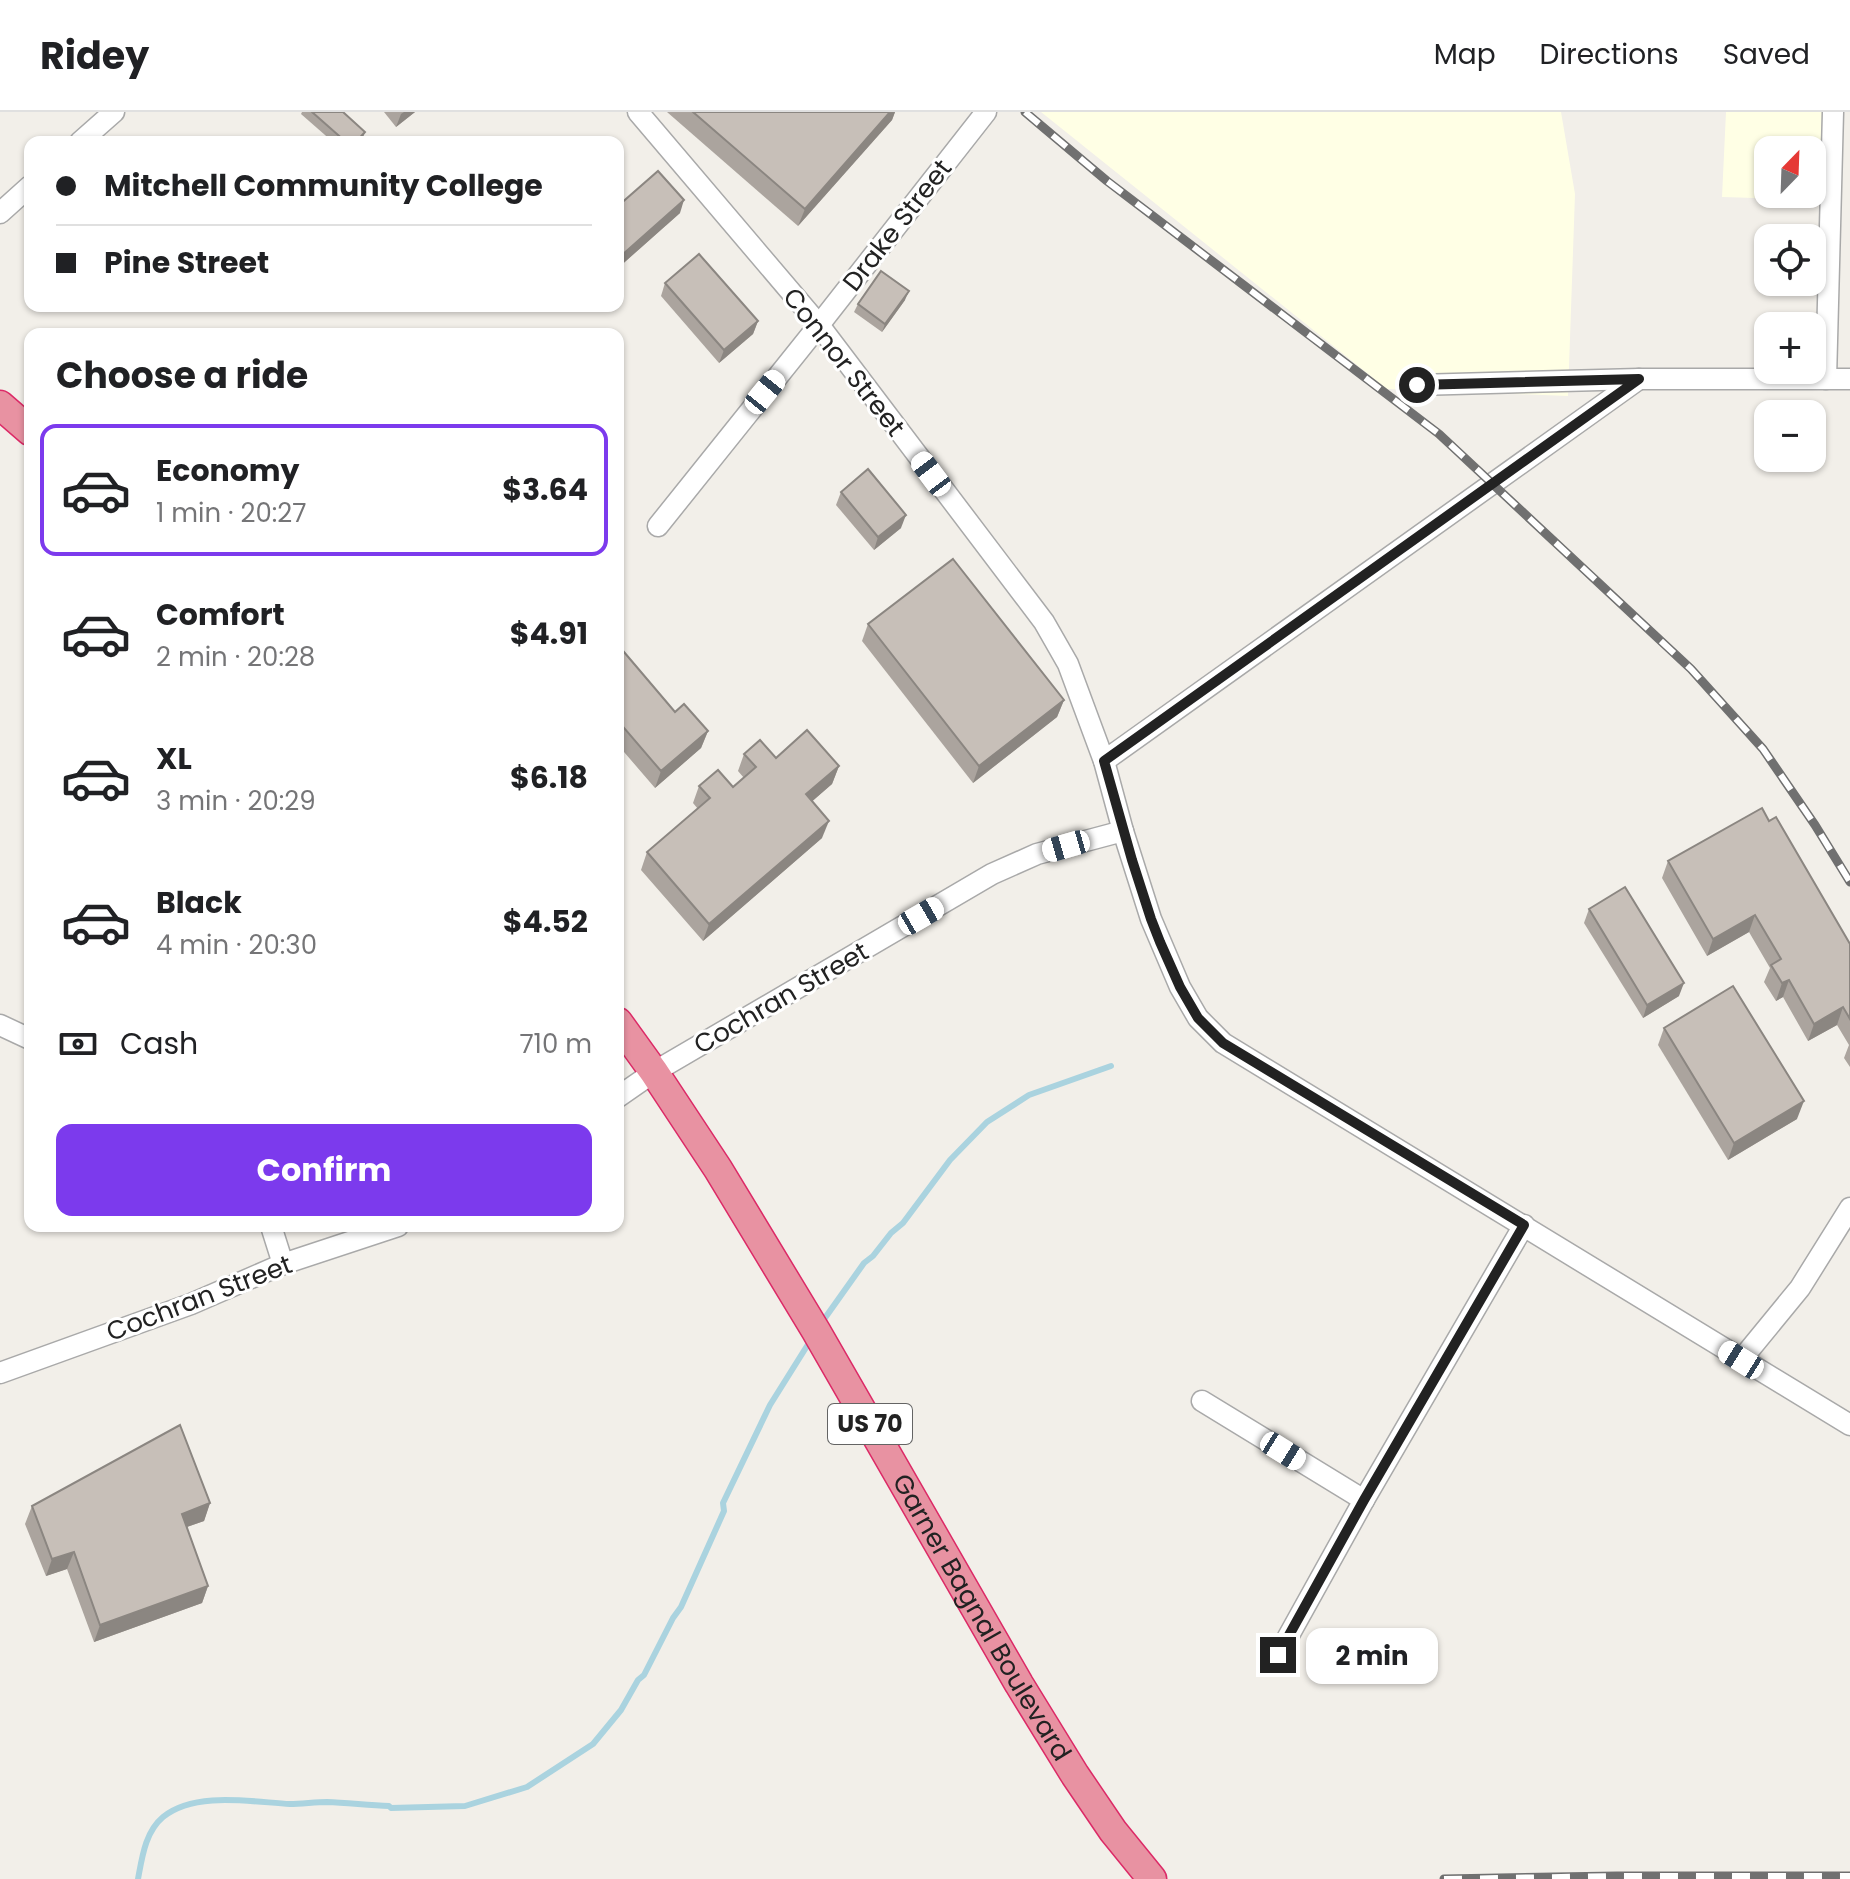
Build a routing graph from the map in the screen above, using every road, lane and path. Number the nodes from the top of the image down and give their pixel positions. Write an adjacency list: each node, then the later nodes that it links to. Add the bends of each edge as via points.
1 (114, 112): 5 (street)
2 (638, 112): 8 (street, Connor Street)
3 (986, 112): 8 (street, Drake Street)
4 (1833, 112): 11 (street)
5 (87, 136)
6 (24, 191): 7 (street)
7 (0, 213)
8 (819, 325): 16 (street, Drake Street); 17 (street, Connor Street, via 1044,622 1068,664)
9 (1639, 379): 10 (street); 13 (street); 17 (street)
10 (1754, 379)
11 (1826, 379): 12 (street)
12 (1850, 379)
13 (1417, 385)
14 (0, 405): 15 (highway)
15 (24, 426)
16 (658, 526)
17 (1104, 761): 18 (street, Connor Street)
18 (1123, 831): 22 (street, Cochran Street, via 1037,854 992,874); 25 (street, Connor Street, via 1180,987 1198,1018 1223,1043)
19 (0, 1025): 21 (street)
20 (624, 1030): 22 (highway, Garner Bagnal Boulevard / US 70)
21 (24, 1036)
22 (654, 1072): 23 (street, Cochran Street); 35 (highway, Garner Bagnal Boulevard / US 70, via 824,1343 1075,1775)
23 (624, 1093)
24 (1850, 1208): 29 (street, via 1800,1288)
25 (1524, 1225): 29 (street, Connor Street); 33 (street)
26 (273, 1232): 28 (street)
27 (380, 1232): 28 (street, Cochran Street)
28 (283, 1264): 30 (street, Cochran Street, via 191,1304)
29 (1741, 1360): 32 (street, Connor Street)
30 (0, 1373)
31 (1202, 1401): 33 (street)
32 (1850, 1425)
33 (1364, 1500): 34 (street)
34 (1278, 1655)
35 (1152, 1879)

